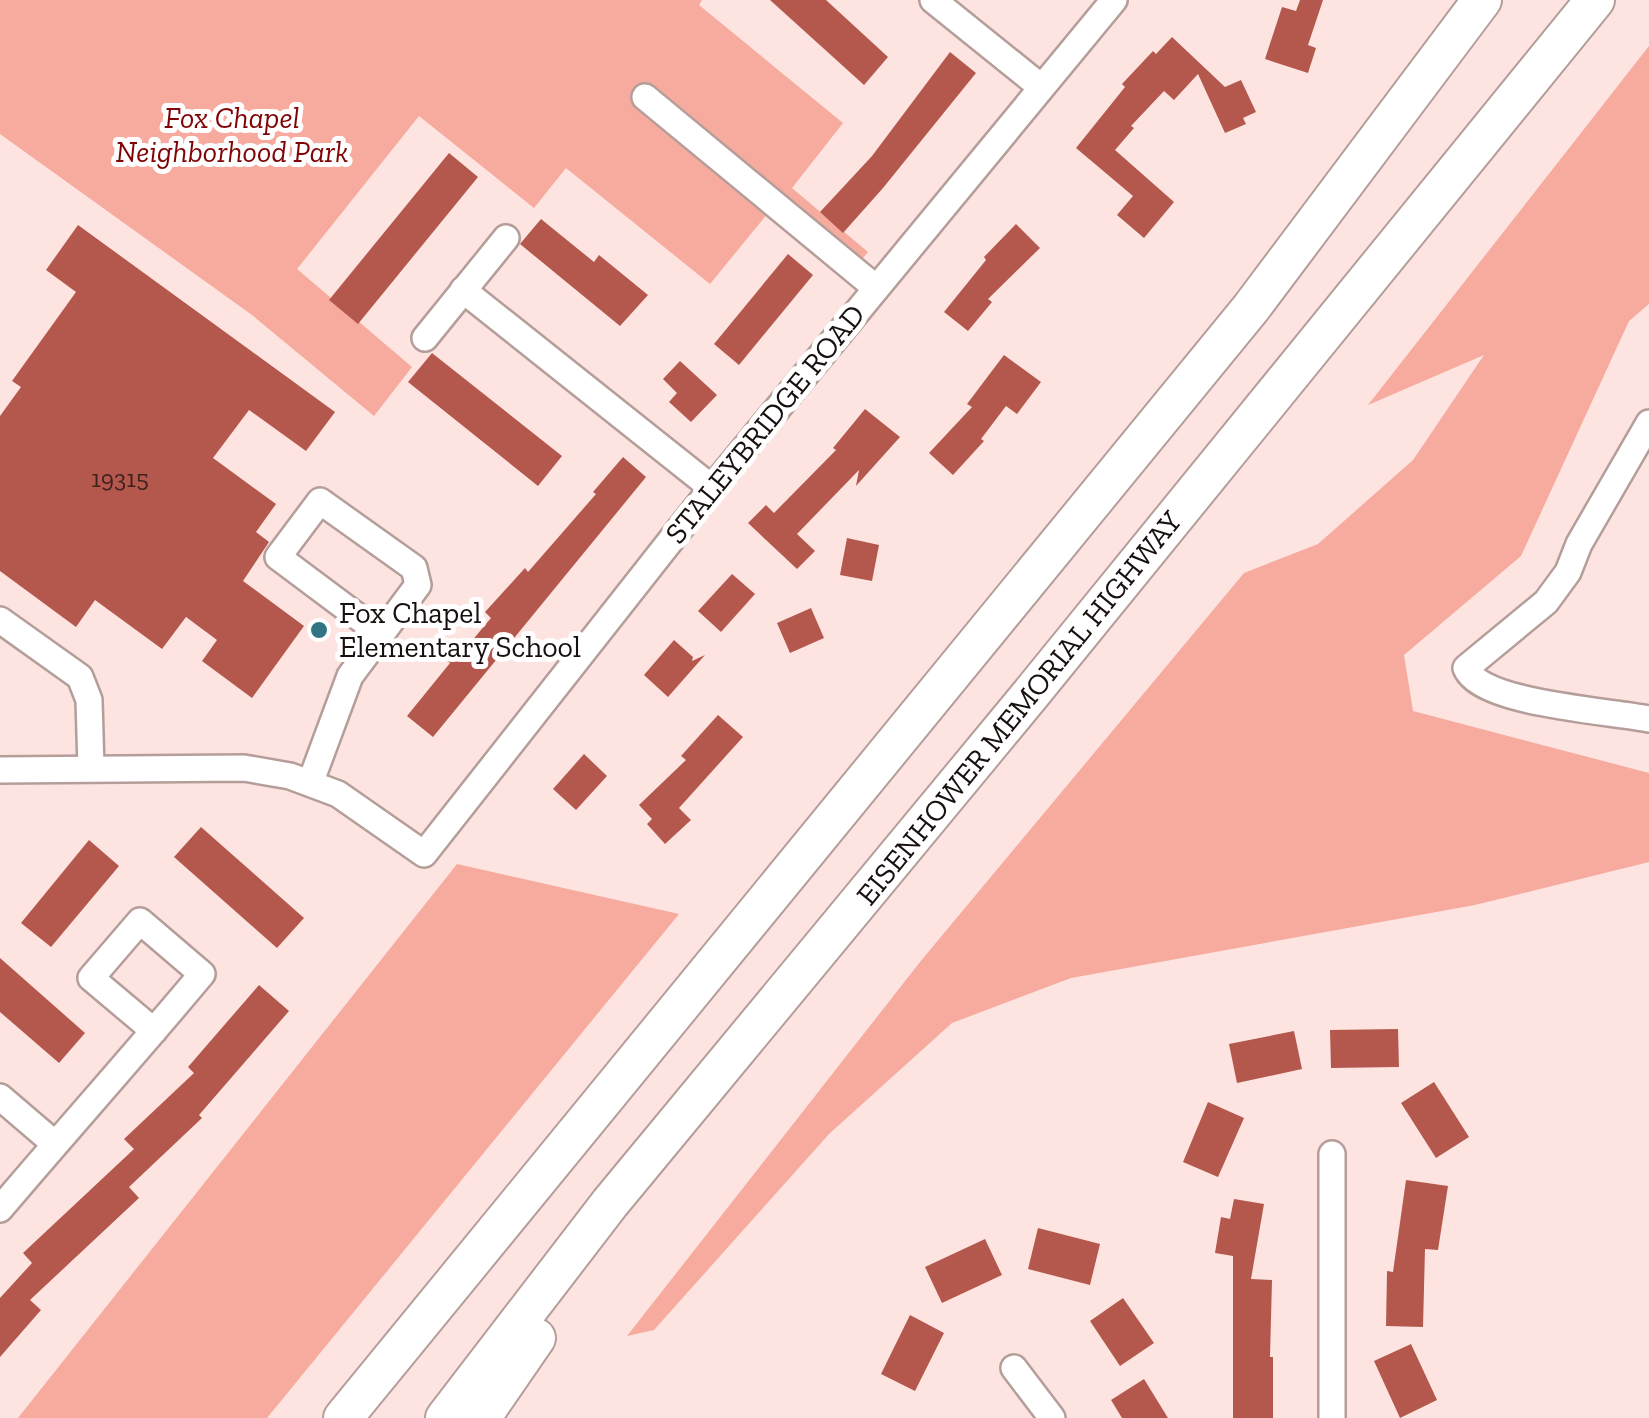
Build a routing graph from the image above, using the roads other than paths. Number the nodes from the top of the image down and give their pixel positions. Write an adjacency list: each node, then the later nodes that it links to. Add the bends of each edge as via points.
1 (934, 0): 5 (street)
2 (1114, 0): 5 (street, STALEYBRIDGE ROAD)
3 (1482, 0): 25 (highway, via 1251,308)
4 (1596, 0): 20 (highway, EISENHOWER MEMORIAL HIGHWAY)
5 (1042, 87): 8 (street, STALEYBRIDGE ROAD)
6 (645, 97): 8 (street)
7 (506, 238): 9 (street)
8 (876, 288): 12 (street, STALEYBRIDGE ROAD)
9 (464, 290): 10 (street); 12 (street)
10 (424, 338)
11 (1649, 423): 15 (street, via 1546,602 1466,668 1478,684 1532,701)
12 (712, 488): 18 (street, STALEYBRIDGE ROAD, via 424,854)
13 (0, 620): 16 (street, via 80,677 89,700)
14 (381, 634): 14 (street, via 418,585 414,568 320,501 278,557); 18 (street, via 350,676)
15 (1649, 719)
16 (92, 768): 17 (street); 18 (street, via 244,768)
17 (0, 770)
18 (311, 782)
19 (154, 1031): 19 (street, via 202,974 140,921 91,978); 22 (street)
20 (706, 1088): 29 (highway, EISENHOWER MEMORIAL HIGHWAY); 30 (highway)
21 (0, 1097): 22 (street)
22 (55, 1144): 24 (street)
23 (1332, 1154): 32 (street)
24 (0, 1209)
25 (384, 1367): 27 (highway); 28 (highway)
26 (1014, 1368): 31 (street)
27 (335, 1418)
28 (342, 1418)
29 (445, 1418)
30 (482, 1418)
31 (1052, 1418)
32 (1332, 1418)

